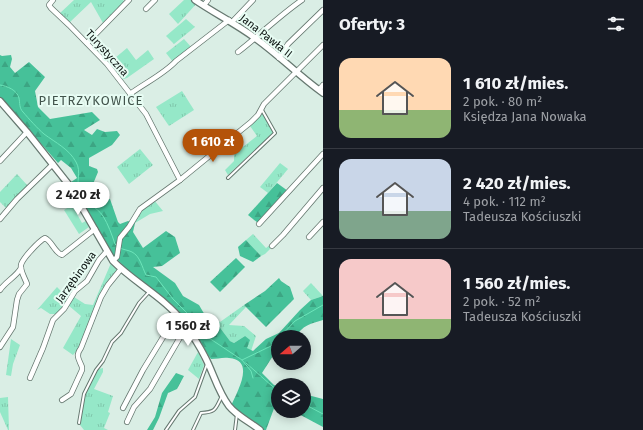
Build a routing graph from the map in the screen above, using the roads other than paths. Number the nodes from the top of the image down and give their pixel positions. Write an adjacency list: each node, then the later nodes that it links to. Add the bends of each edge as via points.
1 (53, 0): 13 (street, Turystyczna, via 49,5)
2 (130, 0): 13 (street)
3 (155, 0): 9 (street)
4 (195, 0): 8 (street, Jana Pawła II)
5 (208, 0): 8 (street)
6 (252, 0): 11 (street)
7 (302, 0): 12 (street)
8 (204, 5): 11 (street, Jana Pawła II)
9 (146, 9)
10 (323, 10): 16 (street, via 288,44)
11 (231, 21): 12 (street, Jana Pawła II); 20 (street, via 170,68)
12 (256, 38): 15 (street); 16 (street, Jana Pawła II)
13 (87, 43): 20 (street, Turystyczna)
14 (323, 45): 17 (street)
15 (238, 52)
16 (279, 58): 17 (street, Jana Pawła II)
17 (297, 73): 19 (street, Jana Pawła II); 22 (street, via 264,104)
18 (323, 85): 19 (street)
19 (321, 91)
20 (130, 94): 28 (street, Turystyczna, via 146,114)
21 (0, 101): 23 (street)
22 (262, 109): 27 (lane, via 275,133); 28 (street, via 251,122)
23 (27, 132): 25 (street); 26 (street)
24 (323, 154): 32 (street)
25 (0, 161)
26 (53, 164): 30 (street); 33 (street, via 69,185)
27 (228, 178)
28 (180, 180): 37 (street, via 140,209 120,238 117,257)
29 (323, 188): 35 (street)
30 (0, 219)
31 (323, 222): 34 (street)
32 (259, 224)
33 (95, 229): 36 (street); 38 (street, via 62,255 58,254 48,239 42,239 23,260)
34 (309, 237)
35 (272, 246)
36 (107, 251): 37 (street); 46 (street, Jarzębinowa, via 54,320)
37 (113, 261): 39 (street)
38 (21, 268): 40 (street); 44 (street, via 27,284 17,300 13,327)
39 (121, 269): 41 (street); 48 (street, via 102,297 78,352 77,358 82,370 71,394)
40 (0, 290)
41 (150, 291): 42 (street); 52 (lane, via 112,342 96,370 84,394)
42 (176, 316): 43 (street); 49 (street)
43 (186, 327): 45 (street); 51 (street, via 150,389 134,407)
44 (0, 346)
45 (208, 363): 47 (street); 53 (lane, via 194,396 179,411)
46 (30, 378)
47 (223, 395): 50 (street, via 229,406); 54 (lane, via 214,411 201,413)
48 (62, 400)
49 (123, 408)
50 (237, 413): 55 (lane); 56 (street)
51 (127, 422)
52 (79, 423)
53 (166, 430)
54 (193, 430)
55 (235, 430)
56 (260, 430)

